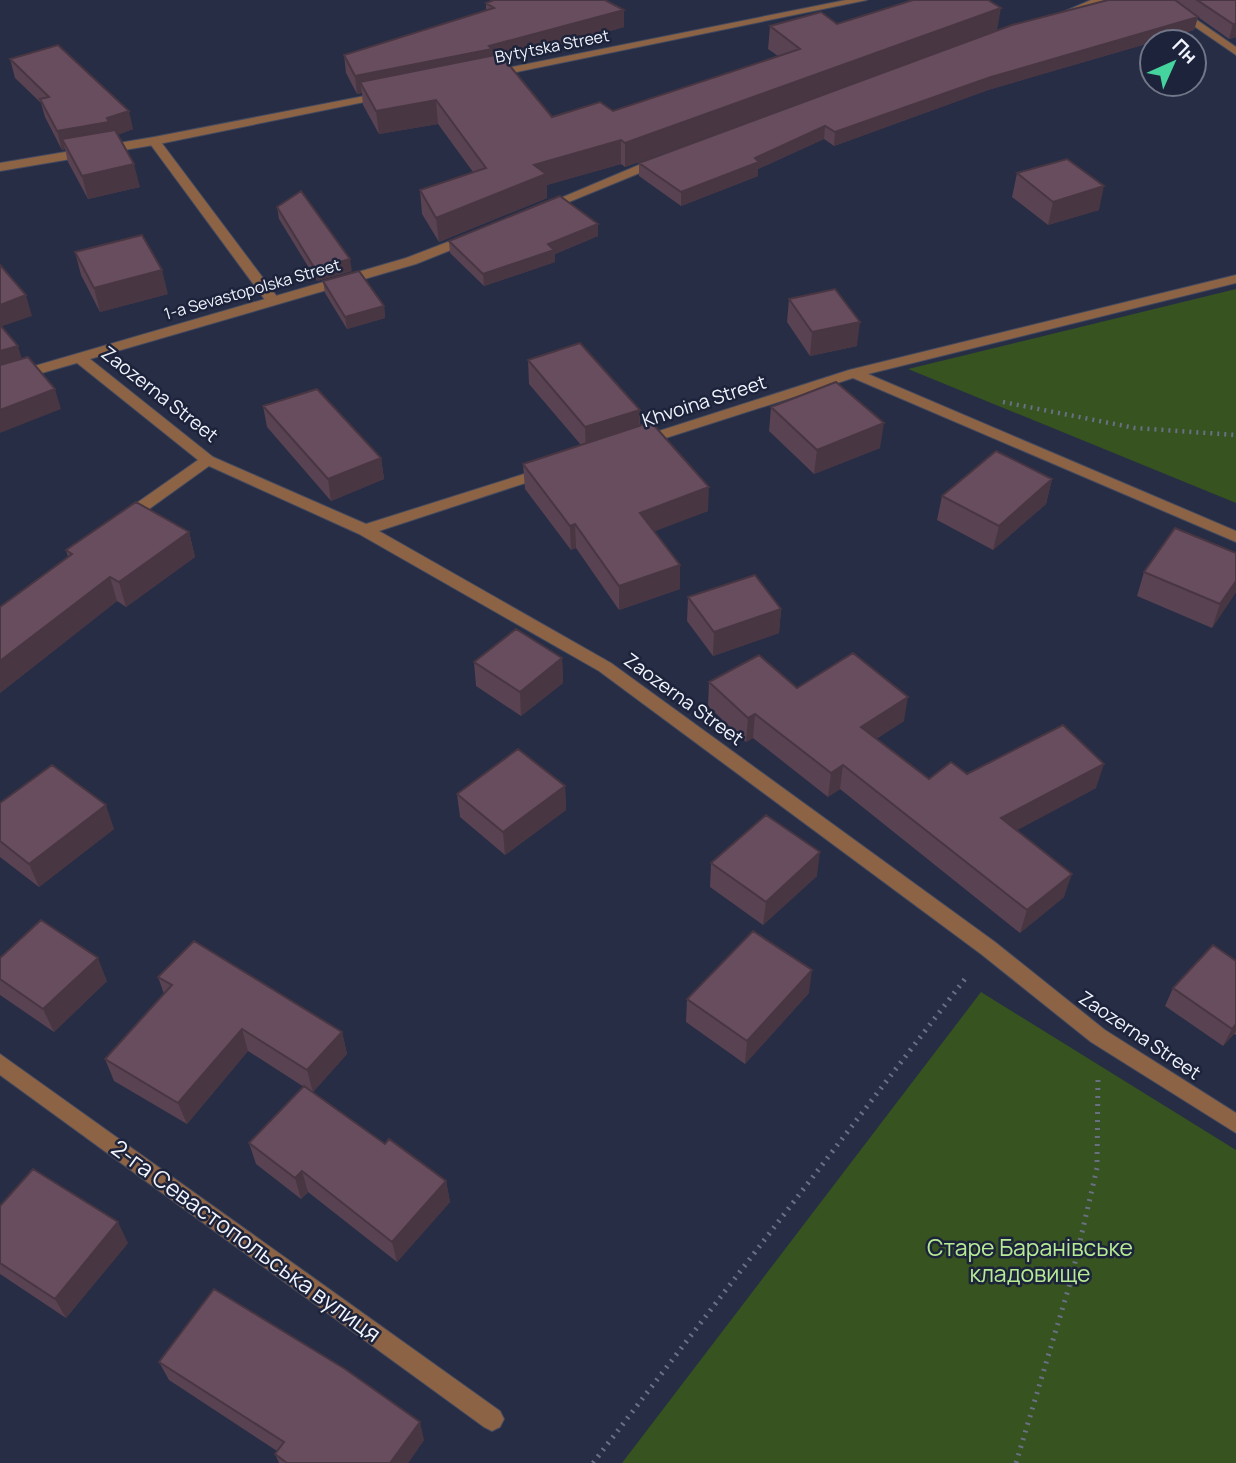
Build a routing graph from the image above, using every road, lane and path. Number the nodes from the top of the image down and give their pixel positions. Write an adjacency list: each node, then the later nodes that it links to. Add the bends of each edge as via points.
1 (862, 0): 6 (street, Bytytska Street)
2 (1101, 0): 4 (street)
3 (1161, 0): 5 (street)
4 (1049, 19)
5 (1236, 52)
6 (481, 76)
7 (399, 92): 8 (street)
8 (154, 141): 10 (street); 14 (street)
9 (673, 155): 11 (street)
10 (0, 167)
11 (536, 211)
12 (486, 231): 14 (street, 1-a Sevastopolska Street, via 411,261)
13 (1236, 279): 16 (street, Khvoina Street)
14 (273, 301): 15 (street, 1-a Sevastopolska Street)
15 (78, 357): 17 (street, 1-a Sevastopolska Street); 21 (street, Zaozerna Street)
16 (854, 373): 20 (street, Khvoina Street); 25 (street)
17 (0, 381)
18 (1001, 402): 19 (path, via 1135,428)
19 (1236, 435)
20 (630, 445)
21 (208, 460): 23 (street); 24 (street, Zaozerna Street)
22 (564, 466): 24 (street)
23 (110, 530)
24 (365, 530): 26 (street, Zaozerna Street, via 605,667)
25 (1236, 537)
26 (988, 948): 27 (street, Zaozerna Street); 31 (path)
27 (1098, 1035): 29 (street, Zaozerna Street); 32 (path, via 1097,1168 1071,1280)
28 (0, 1063): 30 (street, 2-га Севастопольська вулиця)
29 (1236, 1124)
30 (492, 1419)
31 (593, 1463)
32 (1016, 1463)

